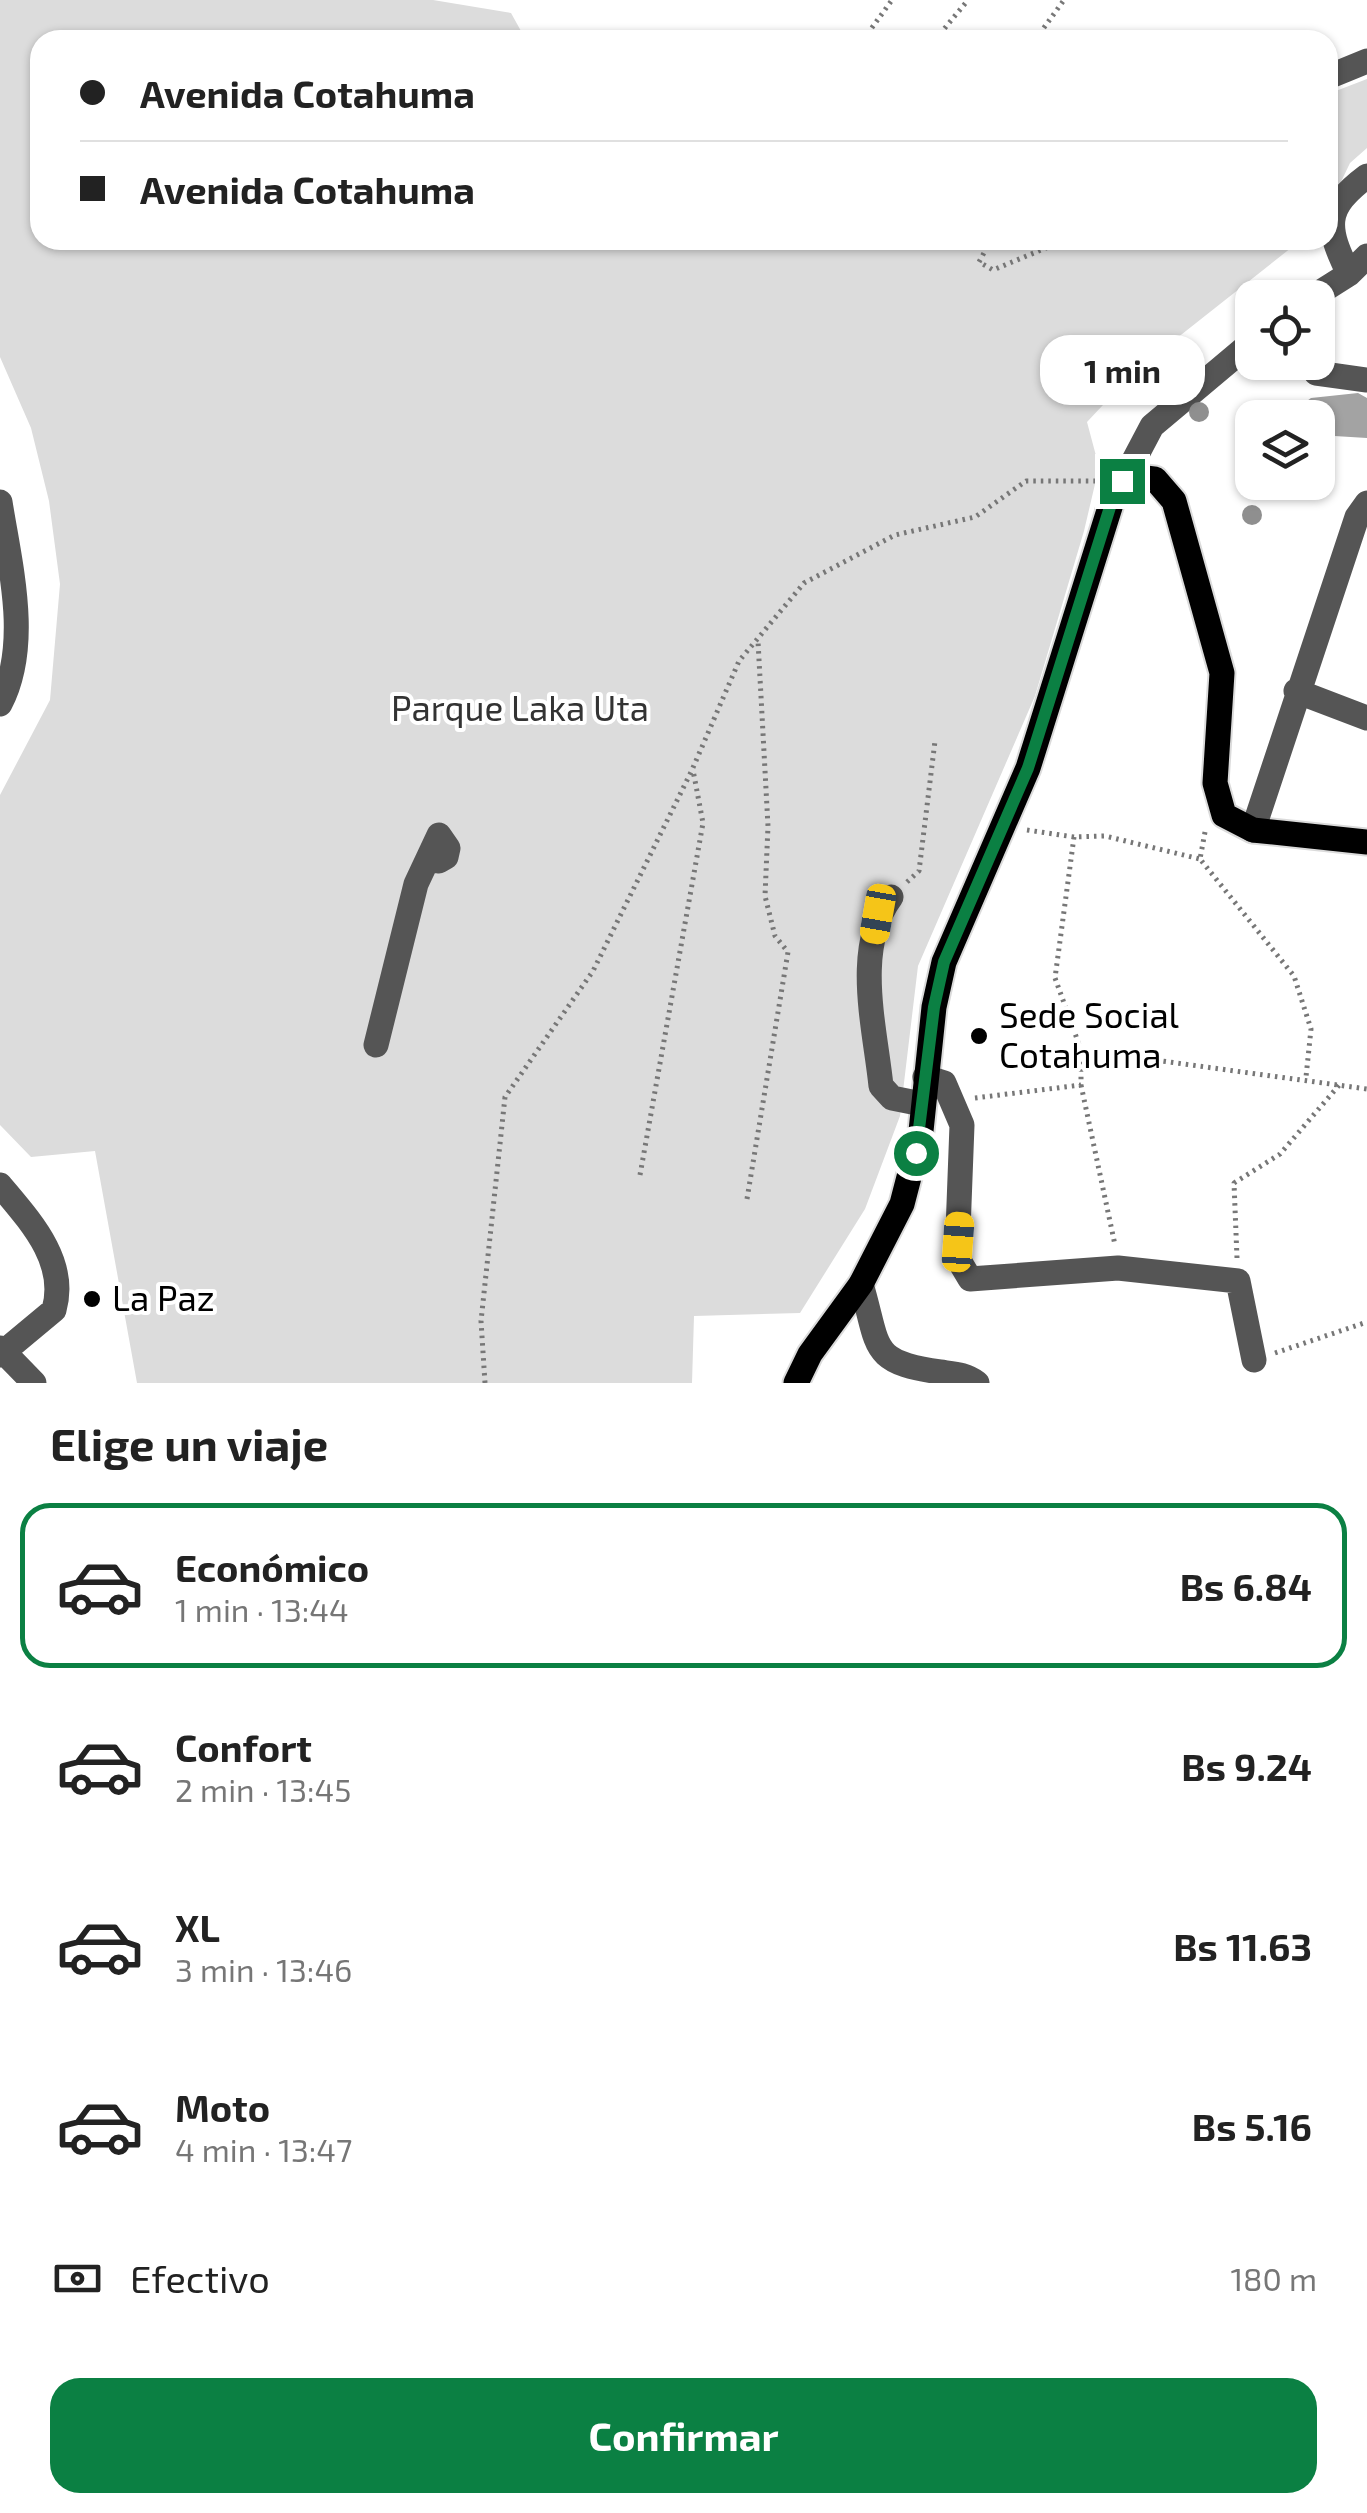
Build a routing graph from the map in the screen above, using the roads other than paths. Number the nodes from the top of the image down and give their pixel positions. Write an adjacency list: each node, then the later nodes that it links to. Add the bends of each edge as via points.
1 (1367, 62): 2 (street)
2 (1338, 73)
3 (1367, 176): 4 (street)
4 (1338, 203)
5 (1338, 248): 6 (street)
6 (1358, 265): 7 (street)
7 (1335, 281)
8 (1235, 356): 11 (street, via 1152,426)
9 (1335, 375): 10 (street)
10 (1367, 380)
11 (1122, 481): 17 (main road, via 1155,479 1174,501 1222,673 1215,783 1224,814); 22 (main road, via 1028,768 944,962)
12 (0, 502): 15 (street, via 15,603 14,651)
13 (1364, 514): 14 (street)
14 (1296, 691): 16 (street); 17 (street)
15 (0, 704)
16 (1367, 718)
17 (1253, 830): 18 (main road)
18 (1367, 842)
19 (431, 854): 21 (street, via 416,884)
20 (890, 897): 23 (street, via 878,914 869,966 881,1086 892,1098)
21 (376, 1045)
22 (925, 1077): 23 (main road); 27 (street, via 944,1083 962,1126 957,1257 964,1273 978,1279 1118,1268 1238,1281)
23 (922, 1104): 25 (main road, via 902,1204)
24 (0, 1186): 26 (street, via 52,1257 58,1284 54,1310)
25 (861, 1284): 29 (main road); 30 (street, via 886,1357 898,1366)
26 (1, 1352): 28 (street)
27 (1254, 1360)
28 (34, 1383)
29 (796, 1383)
30 (976, 1383)

